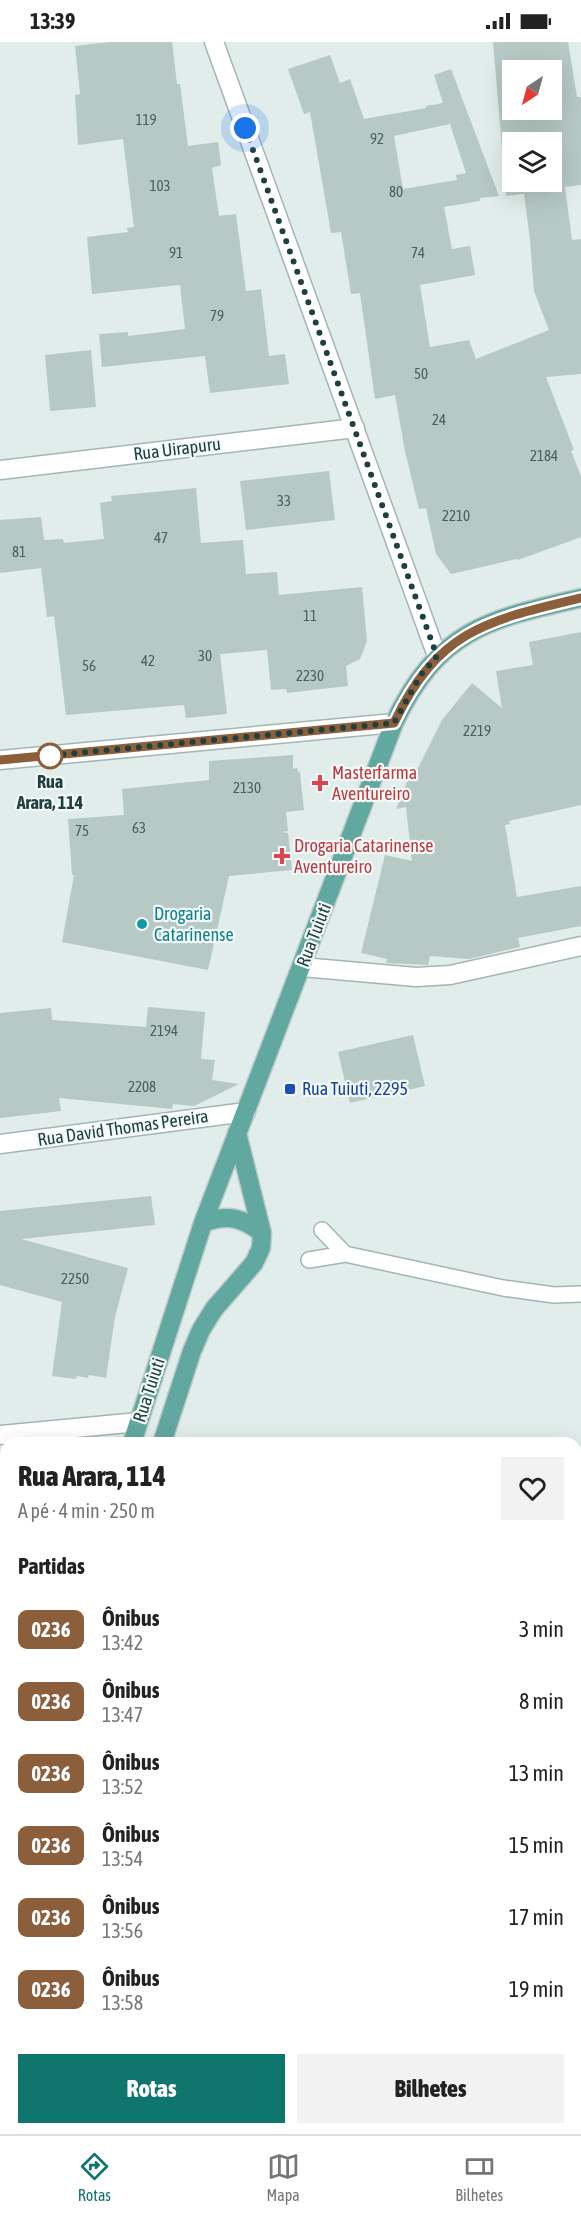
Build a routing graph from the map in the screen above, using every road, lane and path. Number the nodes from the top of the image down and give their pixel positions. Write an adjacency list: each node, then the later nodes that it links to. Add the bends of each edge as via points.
1 (214, 42): 2 (street)
2 (355, 428): 3 (street, Rua Uirapuru); 5 (street)
3 (0, 470)
4 (581, 598): 5 (main road, Rua Tuiuti, via 488,623)
5 (437, 656): 6 (main road, Rua Tuiuti, via 420,676)
6 (394, 723): 7 (street); 9 (main road, Rua Tuiuti)
7 (0, 760)
8 (581, 946): 9 (street, via 450,975 416,977)
9 (302, 967): 10 (main road, Rua Tuiuti)
10 (246, 1112): 11 (main road, Rua Tuiuti); 12 (street, Rua David Thomas Pereira)
11 (237, 1133): 13 (main road, Rua Tuiuti); 15 (main road, Rua Tuiuti)
12 (0, 1144)
13 (203, 1223): 15 (main road, via 218,1217 236,1218); 19 (main road, Rua Tuiuti)
14 (322, 1230): 16 (lane)
15 (262, 1233): 22 (main road, Rua Tuiuti, via 254,1263 201,1330)
16 (345, 1254): 17 (lane); 18 (lane, via 502,1288 554,1295)
17 (309, 1260)
18 (581, 1294)
19 (139, 1422): 20 (street); 21 (main road, Rua Tuiuti)
20 (0, 1435)
21 (134, 1437)
22 (164, 1437)

